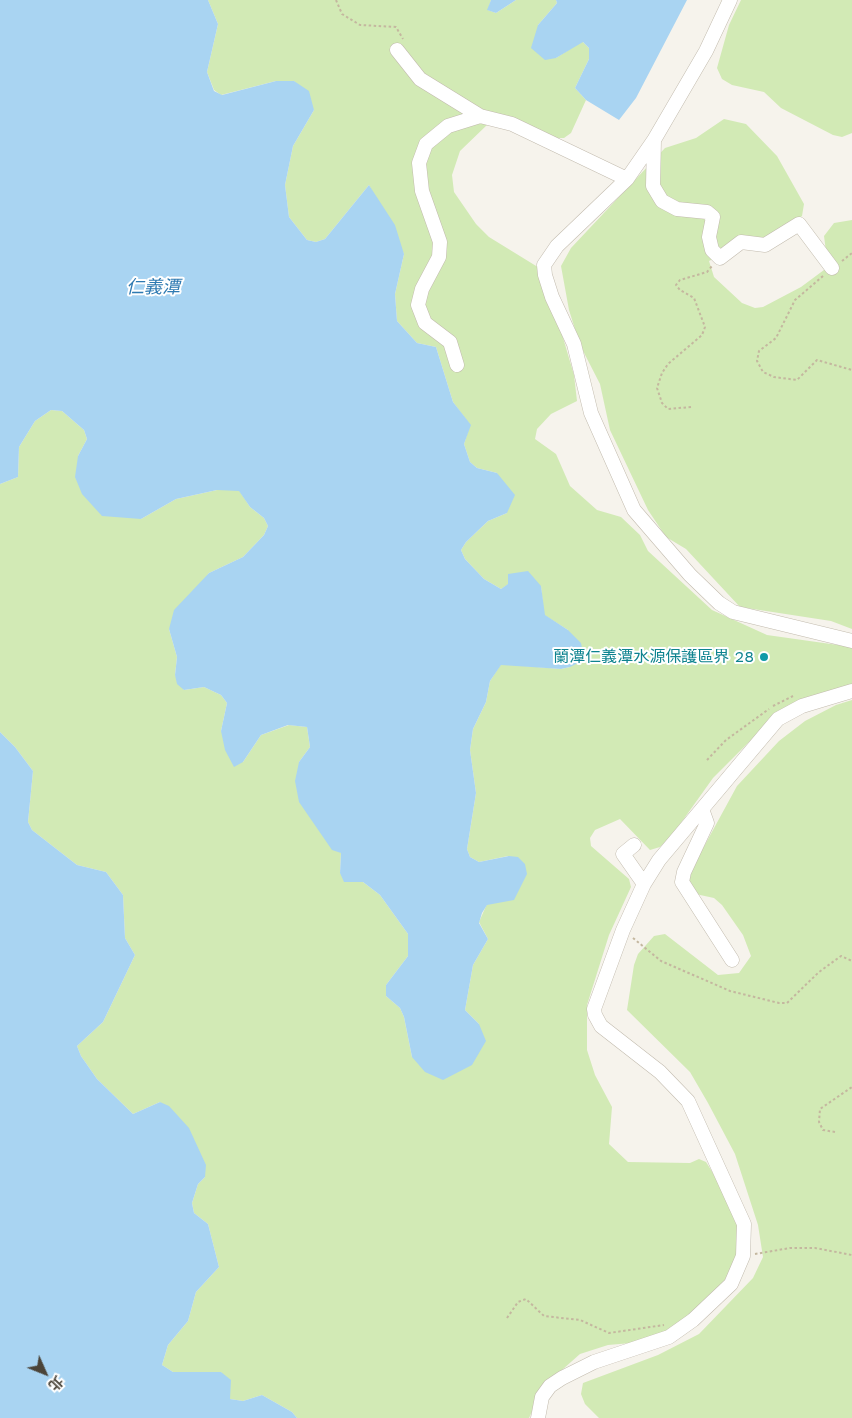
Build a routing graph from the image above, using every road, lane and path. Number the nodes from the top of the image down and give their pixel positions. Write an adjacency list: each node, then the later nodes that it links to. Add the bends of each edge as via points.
1 (336, 0): 3 (path, via 342,14 360,25 396,27 403,37)
2 (730, 0): 5 (street, via 706,51)
3 (397, 50): 4 (street, via 420,79)
4 (480, 116): 6 (street, via 512,124); 10 (street, via 448,126 426,144 418,163 422,191 440,242 439,257 422,289 418,306 425,323 450,342)
5 (654, 140): 6 (street); 8 (street, via 653,186 662,201 676,209 707,212 713,216 709,237 712,250)
6 (627, 179): 13 (street, via 557,246 544,264 552,297 574,344 591,412 634,510 690,575 733,612)
7 (852, 253): 9 (path)
8 (720, 258): 9 (street, via 741,242 765,245 799,224); 12 (path, via 707,272 676,284 694,298 705,327 702,335 668,364 657,388 662,403 668,409)
9 (832, 268): 11 (path, via 795,300 776,338 759,351 758,361 763,372 797,380 817,360)
10 (457, 365)
11 (852, 370)
12 (691, 407)
13 (852, 641)
14 (852, 691): 15 (street)
15 (802, 706): 16 (path, via 798,697 779,702 726,740); 17 (street, via 778,719)
16 (707, 760)
17 (702, 809): 19 (street, via 659,860); 21 (street, via 707,823 682,882)
18 (634, 845): 19 (street, via 623,854)
19 (644, 884): 20 (street)
20 (623, 930): 22 (path, via 661,960 730,991 779,1003 787,1003 841,956); 26 (street, via 597,995 595,1015 601,1026 660,1072 688,1101 744,1224)
21 (732, 960)
22 (852, 961)
23 (852, 1087): 24 (path, via 820,1109 819,1122 823,1130)
24 (835, 1132)
25 (852, 1255): 26 (path, via 816,1248 790,1248)
26 (743, 1256): 29 (street, via 731,1284 693,1320 669,1337 594,1362 562,1378 542,1397)
27 (507, 1318): 28 (path, via 518,1302 526,1299 544,1316 580,1320 609,1333)
28 (665, 1324)
29 (538, 1418)

